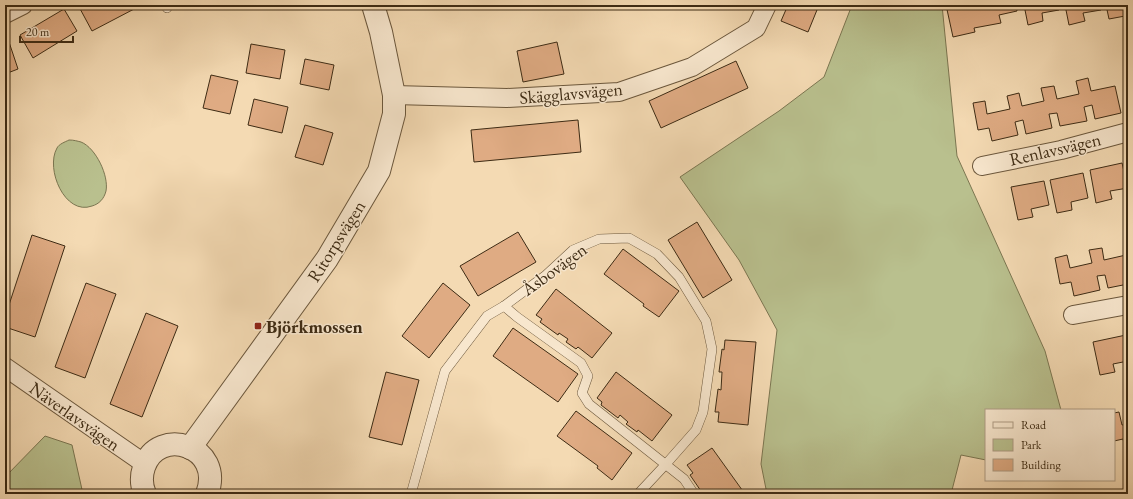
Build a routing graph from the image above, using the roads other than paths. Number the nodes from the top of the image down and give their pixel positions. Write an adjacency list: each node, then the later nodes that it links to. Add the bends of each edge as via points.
1 (23, 5): 4 (street)
2 (373, 5): 5 (street, Ritorpsvägen)
3 (767, 5): 5 (street, Skägglavsvägen, via 756,28 692,68 619,92 507,98)
4 (5, 14)
5 (394, 95): 12 (street, Ritorpsvägen, via 394,114 379,171 327,259)
6 (1128, 132): 7 (street, Renlavsvägen, via 1062,150)
7 (982, 166)
8 (1128, 305): 10 (street)
9 (504, 306): 14 (lane, via 581,363 588,376 582,393 589,404); 14 (lane, Åsbovägen, via 546,275 574,250 599,238 629,238 657,254 679,277 706,321 712,349 704,412 696,430); 17 (lane, Åsbovägen, via 487,316 445,371)
10 (1073, 315)
11 (5, 367): 13 (street, Näverlavsvägen)
12 (190, 448): 13 (street, via 177,444 164,446 153,453); 15 (street, via 201,456 208,467)
13 (145, 464): 16 (street, via 141,477)
14 (666, 464): 18 (lane, Åsbovägen); 19 (lane, via 684,479)
15 (211, 492)
16 (145, 494)
17 (411, 494)
18 (638, 494)
19 (694, 494)

